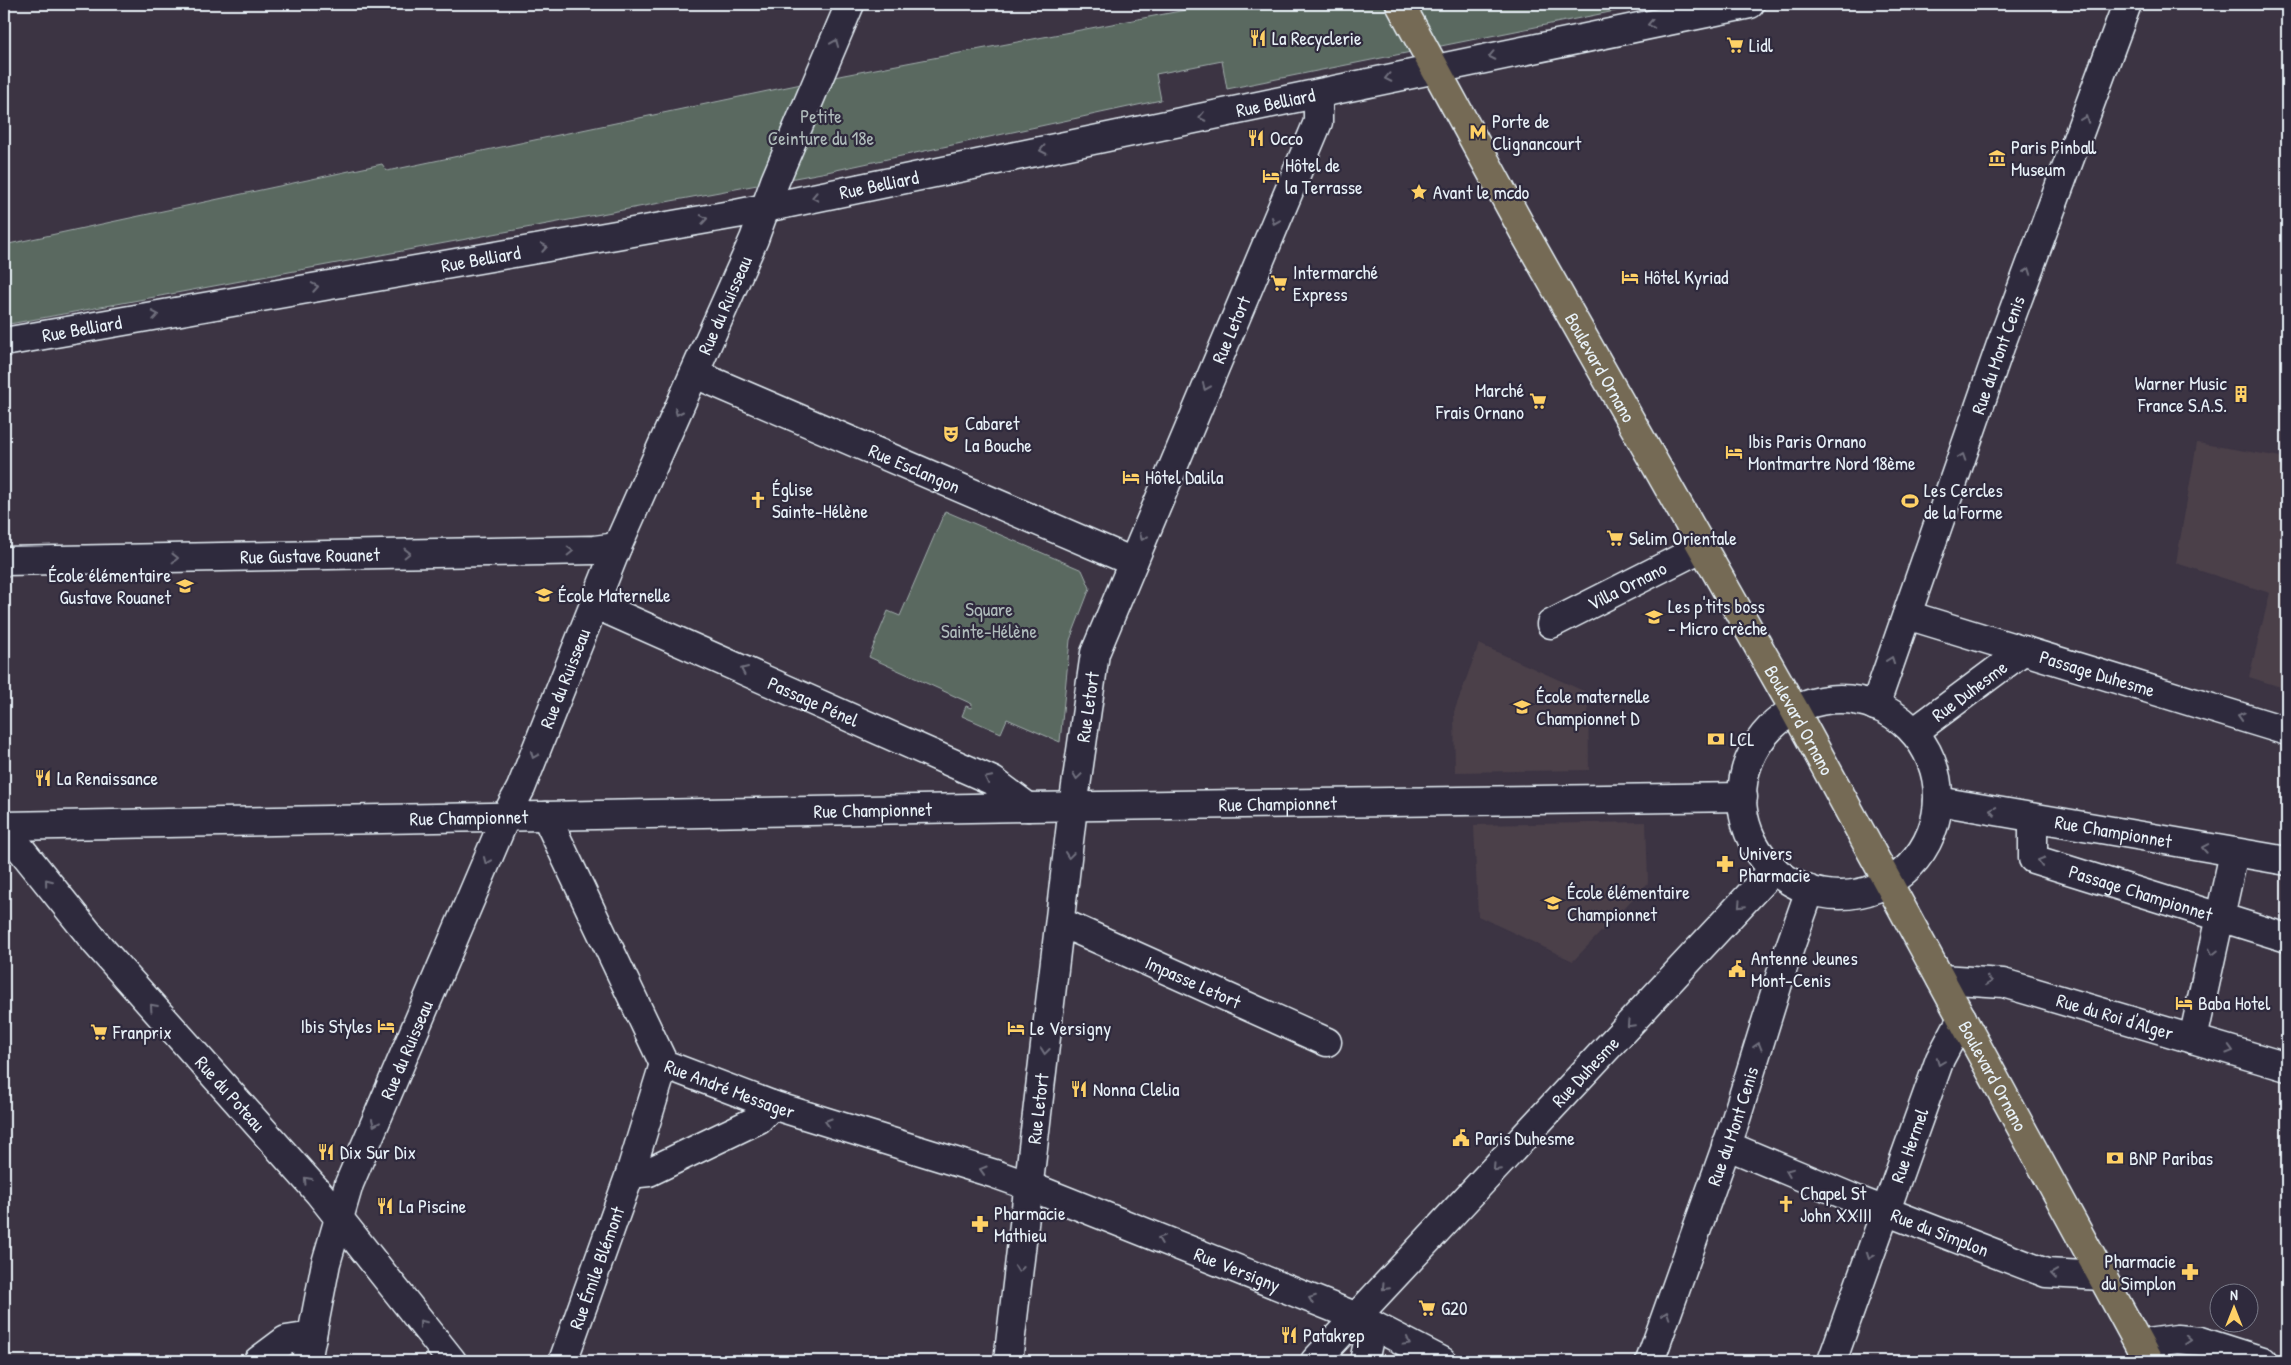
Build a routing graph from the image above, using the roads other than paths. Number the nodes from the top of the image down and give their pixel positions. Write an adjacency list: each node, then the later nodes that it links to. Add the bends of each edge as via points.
1 (850, 4): 7 (street, Rue du Ruisseau, one-way to 1)
2 (1400, 4): 5 (main road, Boulevard Ornano)
3 (1750, 4): 5 (street, Rue Belliard, one-way to 5)
4 (2127, 4): 15 (street, Rue du Mont Cenis, one-way to 4, via 2000,347)
5 (1436, 68): 6 (street, Rue Belliard, one-way to 6); 10 (main road, Boulevard Ornano, via 1524,234)
6 (1318, 94): 7 (street, Rue Belliard, one-way to 7); 13 (street, Rue Letort, one-way to 13, via 1318,122)
7 (767, 206): 8 (street, Rue Belliard, one-way to 7, via 726,216); 9 (street, Rue du Ruisseau)
8 (4, 342)
9 (695, 374): 11 (street, Rue du Ruisseau, one-way to 11); 13 (street, Rue Esclangon)
10 (1703, 546): 16 (street, Villa Ornano); 19 (main road, Boulevard Ornano)
11 (617, 547): 12 (street, Rue Gustave Rouanet, one-way to 11); 14 (street, Rue du Ruisseau)
12 (4, 561)
13 (1133, 562): 25 (street, Rue Letort, one-way to 25, via 1095,653)
14 (594, 604): 24 (street, Passage Pénel, one-way to 14, via 994,780); 26 (street, Rue du Ruisseau, one-way to 26, via 521,788)
15 (1907, 615): 17 (street, Passage Duhesme); 18 (street, Rue du Mont Cenis, one-way to 15)
16 (1551, 624)
17 (2024, 650): 20 (street, Passage Duhesme, one-way to 17); 21 (street, Rue Duhesme)
18 (1875, 706): 19 (street, via 1841,699 1814,703); 21 (street)
19 (1795, 711): 22 (street, via 1765,730 1749,763); 33 (main road, Boulevard Ornano)
20 (2287, 730)
21 (1914, 732): 23 (street, via 1933,764)
22 (1743, 797): 25 (street, Rue Championnet); 32 (street, via 1746,824 1757,848)
23 (1938, 801): 28 (street, Rue Championnet, one-way to 23); 33 (street, via 1936,821 1923,851 1905,871)
24 (1028, 807): 25 (street, Rue Championnet); 27 (street, Rue Championnet)
25 (1073, 807): 36 (street, Rue Letort, one-way to 36)
26 (506, 816): 27 (street, Rue Championnet); 29 (street, Rue Championnet); 49 (street, Rue du Ruisseau, one-way to 49, via 349,1184)
27 (546, 816): 42 (street, Rue André Messager)
28 (2033, 818): 30 (street, Rue Championnet, one-way to 28); 35 (street, Passage Championnet, one-way to 28, via 2032,858)
29 (4, 827): 49 (street, Rue du Poteau, one-way to 29, via 97,944)
30 (2234, 853): 31 (street, Rue Championnet); 35 (street)
31 (2287, 861)
32 (1774, 869): 34 (street); 51 (street, Rue Duhesme, one-way to 51)
33 (1888, 883): 34 (street, via 1858,894 1836,896); 38 (main road, Boulevard Ornano)
34 (1810, 890): 45 (street, Rue du Mont Cenis, one-way to 34)
35 (2221, 918): 37 (street, Passage Championnet); 40 (street, one-way to 40)
36 (1060, 922): 41 (street, Impasse Letort); 47 (street, Rue Letort, one-way to 47)
37 (2287, 938)
38 (1941, 979): 39 (main road, Boulevard Ornano); 40 (street, Rue du Roi d'Alger, one-way to 40, via 2003,982)
39 (1962, 1018): 48 (street, Rue Hermel, one-way to 48, via 1940,1059); 50 (main road, Boulevard Ornano)
40 (2193, 1039): 43 (street, Rue du Roi d'Alger, one-way to 43)
41 (1327, 1042)
42 (664, 1064): 44 (street, Rue André Messager); 46 (street, Rue Émile Blémont)
43 (2287, 1067)
44 (772, 1105): 46 (street, via 758,1119 658,1168); 47 (street, Rue André Messager, one-way to 44)
45 (1726, 1145): 48 (street, Rue du Simplon, one-way to 45); 61 (street, Rue du Mont Cenis, one-way to 45)
46 (630, 1174): 56 (street, Rue Émile Blémont)
47 (1029, 1186): 51 (street, Rue Versigny, one-way to 47); 57 (street, Rue Letort, one-way to 57)
48 (1886, 1210): 50 (street, Rue du Simplon, one-way to 48, via 2046,1273); 62 (street, Rue Hermel, one-way to 62)
49 (339, 1217): 52 (street, Rue du Ruisseau, via 326,1263); 55 (street, Rue du Poteau, one-way to 49)
50 (2103, 1276): 53 (main road, Boulevard Ornano)
51 (1365, 1321): 58 (street, Rue Duhesme); 59 (street); 60 (street, Rue Versigny, one-way to 60)
52 (310, 1349): 54 (street, via 286,1340)
53 (2144, 1353): 63 (street, one-way to 63, via 2187,1339 2223,1346)
54 (258, 1361)
55 (452, 1361)
56 (563, 1361)
57 (1008, 1361)
58 (1315, 1361)
59 (1364, 1361)
60 (1442, 1361)
61 (1650, 1361)
62 (1832, 1361)
63 (2264, 1361)

